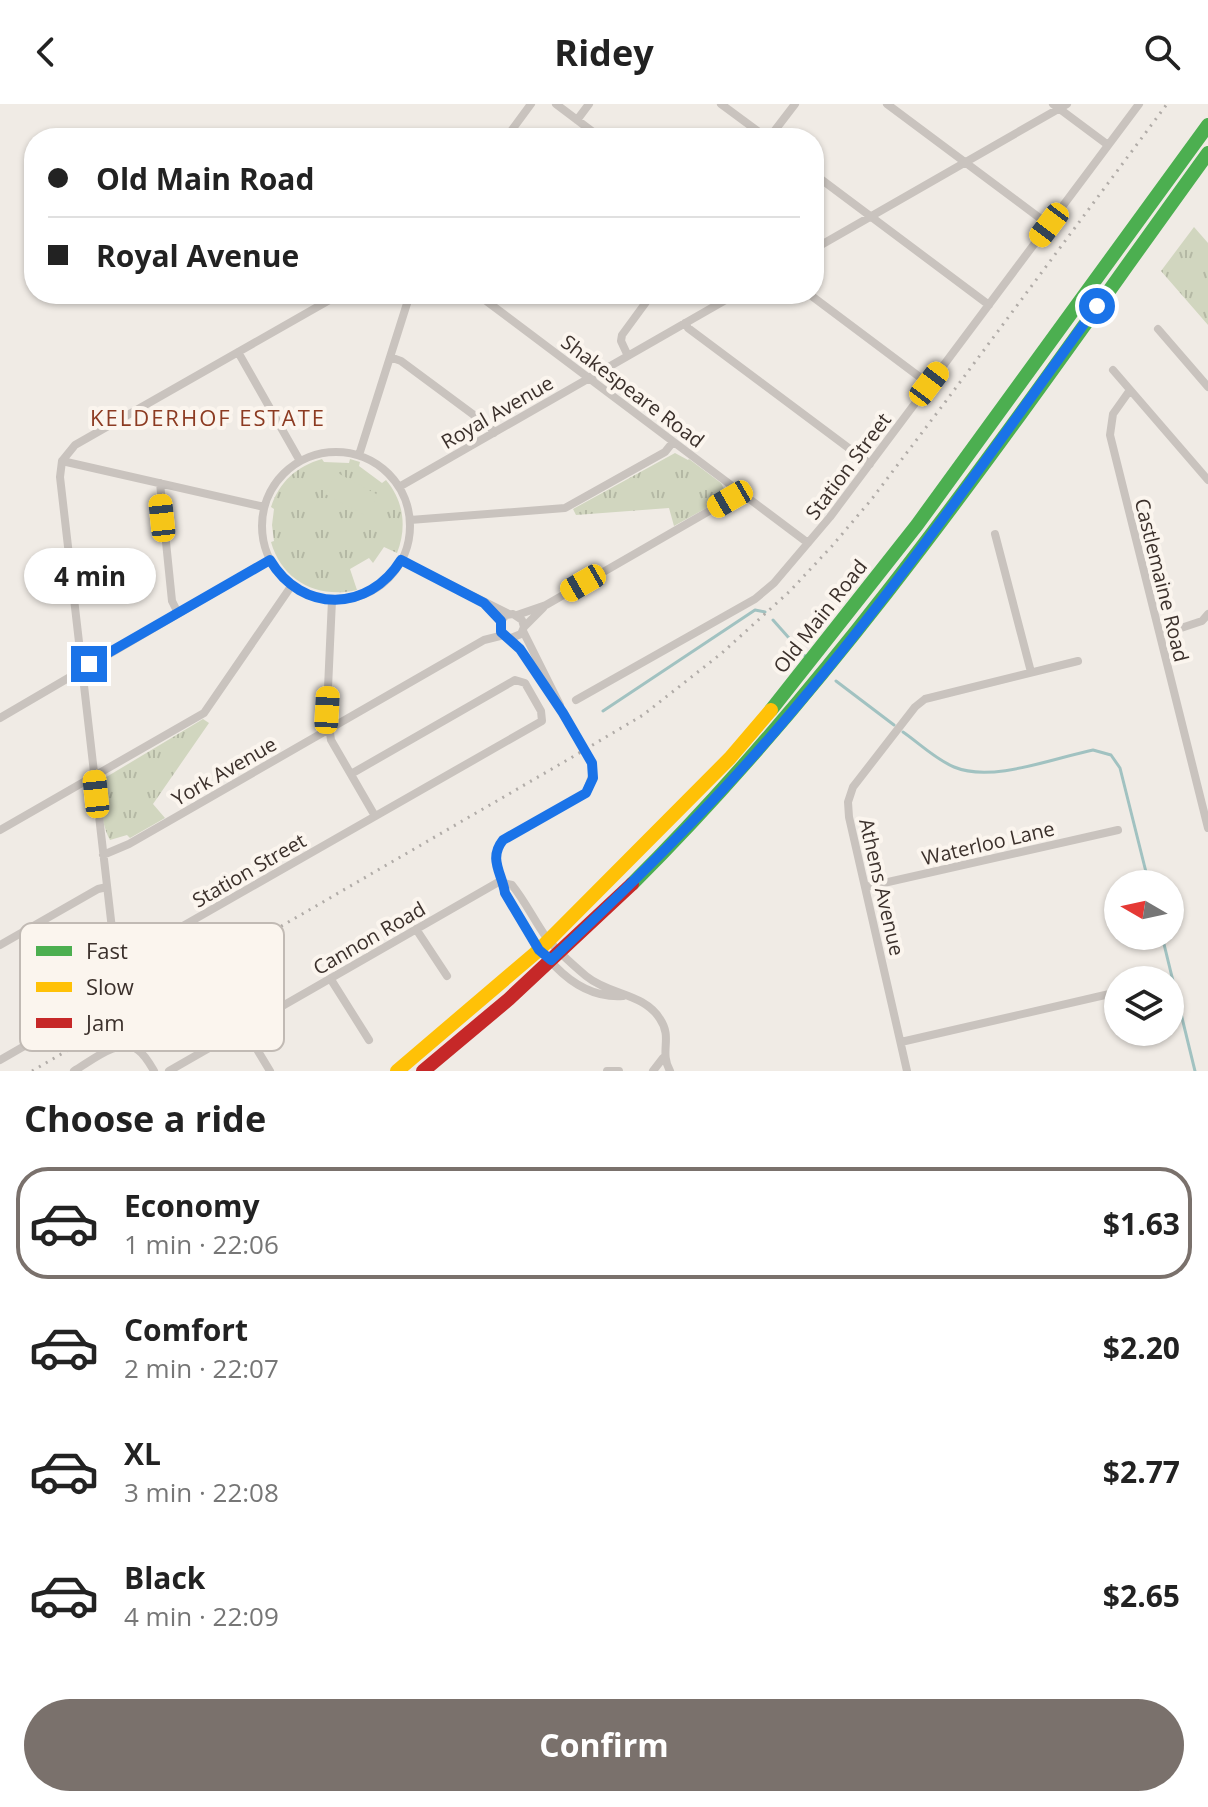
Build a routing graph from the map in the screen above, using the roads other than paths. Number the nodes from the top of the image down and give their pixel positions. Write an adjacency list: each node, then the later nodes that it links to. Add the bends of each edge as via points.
1 (531, 104): 11 (street)
2 (556, 104): 9 (street)
3 (589, 104): 9 (street)
4 (721, 104): 13 (street)
5 (795, 104): 14 (street)
6 (887, 104): 17 (street)
7 (1139, 104): 15 (street, Station Street)
8 (1060, 106): 15 (street); 17 (street)
9 (577, 120): 12 (street)
10 (1208, 125): 92 (main road, Old Main Road, via 917,525 761,723)
11 (513, 128)
12 (588, 128)
13 (754, 128)
14 (776, 128)
15 (1108, 145): 20 (street, Station Street)
16 (1208, 153): 93 (main road, Old Main Road, via 931,535 797,706 617,899)
17 (965, 162): 19 (street); 20 (street)
18 (824, 181): 19 (street)
19 (871, 216): 21 (street); 28 (street)
20 (1049, 225): 28 (street, Station Street)
21 (824, 243)
22 (322, 304): 31 (street)
23 (407, 304): 33 (street)
24 (490, 304): 37 (street, Shakespeare Road)
25 (642, 304): 32 (street, via 622,335)
26 (718, 304): 29 (street, Royal Avenue)
27 (822, 304): 38 (street)
28 (989, 305): 38 (street, Station Street)
29 (685, 323): 32 (street, Royal Avenue); 46 (street)
30 (1158, 329): 36 (street)
31 (238, 352): 44 (street, via 75,445); 45 (street)
32 (628, 356): 37 (street, Royal Avenue)
33 (390, 357): 41 (street); 43 (street)
34 (1208, 369): 36 (street)
35 (1113, 370): 40 (street)
36 (1199, 376): 39 (street)
37 (589, 378): 41 (street, Royal Avenue); 42 (street, Shakespeare Road)
38 (929, 384): 46 (street, Station Street)
39 (1208, 387)
40 (1130, 390): 47 (street); 66 (street, Castlemaine Road, via 1113,414 1110,435)
41 (494, 433): 49 (street, Royal Avenue)
42 (673, 442): 50 (street, Shakespeare Road); 52 (street, via 665,452 565,508)
43 (359, 455): 45 (street, via 323,452); 49 (street, via 382,467)
44 (62, 461): 48 (street); 70 (street)
45 (300, 461): 51 (street, via 277,480)
46 (870, 464): 54 (street, Station Street)
47 (1208, 480)
48 (160, 483): 51 (street); 61 (street, via 172,601)
49 (399, 487): 52 (street)
50 (737, 490): 54 (street, Shakespeare Road); 60 (street, via 730,499)
51 (264, 507): 55 (street, via 262,529)
52 (410, 520): 56 (street)
53 (995, 534): 71 (street)
54 (808, 543): 72 (street, Station Street, via 755,599)
55 (270, 560): 57 (street); 61 (street)
56 (401, 560): 58 (street, via 378,587); 59 (street)
57 (292, 585): 58 (street); 77 (street, via 204,713)
58 (332, 600): 75 (street)
59 (484, 603): 62 (street); 64 (street)
60 (546, 605): 62 (street); 65 (street)
61 (178, 613): 70 (street)
62 (513, 614): 64 (street); 65 (street, via 522,620)
63 (1206, 621): 66 (street)
64 (500, 623): 67 (street); 68 (street, York Avenue)
65 (523, 629): 67 (street, via 518,636); 73 (street)
66 (1160, 635): 79 (street, Castlemaine Road)
67 (507, 636): 68 (street, York Avenue); 73 (street)
68 (484, 640): 75 (street, York Avenue)
69 (1078, 661): 71 (street, Athens Avenue)
70 (82, 670): 74 (street); 77 (street)
71 (1031, 672): 85 (street, Athens Avenue, via 925,699 867,768 853,787 848,808)
72 (576, 700)
73 (563, 713): 83 (street, via 592,763 591,783 586,793 503,840 495,857)
74 (0, 718)
75 (329, 729): 76 (street); 82 (street, York Avenue)
76 (351, 774): 78 (street); 78 (street, Station Street, via 515,680 525,683 542,721)
77 (94, 776): 80 (street); 82 (street)
78 (375, 816): 88 (street, Station Street)
79 (1208, 826)
80 (0, 830)
81 (1118, 830): 85 (street, Waterloo Lane)
82 (103, 855): 84 (street)
83 (503, 882): 89 (street, Cannon Road); 92 (street, via 505,893)
84 (107, 887): 86 (street); 87 (street)
85 (866, 887): 99 (street, Athens Avenue)
86 (38, 923)
87 (111, 923)
88 (188, 923)
89 (416, 929): 94 (street); 95 (street, Cannon Road)
90 (20, 934): 91 (street)
91 (0, 945)
92 (544, 945): 93 (street); 112 (main road, Old Main Road)
93 (556, 956): 105 (street, via 593,981 643,1002 659,1016 667,1037); 113 (main road, Old Main Road)
94 (447, 976)
95 (330, 978): 97 (street, Cannon Road); 98 (street)
96 (1104, 995): 99 (street)
97 (284, 1005)
98 (369, 1040)
99 (901, 1042): 118 (street, Athens Avenue)
100 (20, 1048): 106 (street)
101 (108, 1051): 108 (street)
102 (139, 1051): 109 (street)
103 (204, 1051): 110 (street, Cannon Road)
104 (258, 1051): 111 (street)
105 (663, 1058): 107 (street); 117 (street)
106 (0, 1060)
107 (654, 1070): 116 (street)
108 (74, 1071)
109 (154, 1071)
110 (169, 1071)
111 (270, 1071)
112 (397, 1071)
113 (423, 1071)
114 (607, 1071): 115 (street)
115 (619, 1071)
116 (642, 1071)
117 (670, 1071)
118 (907, 1071)

